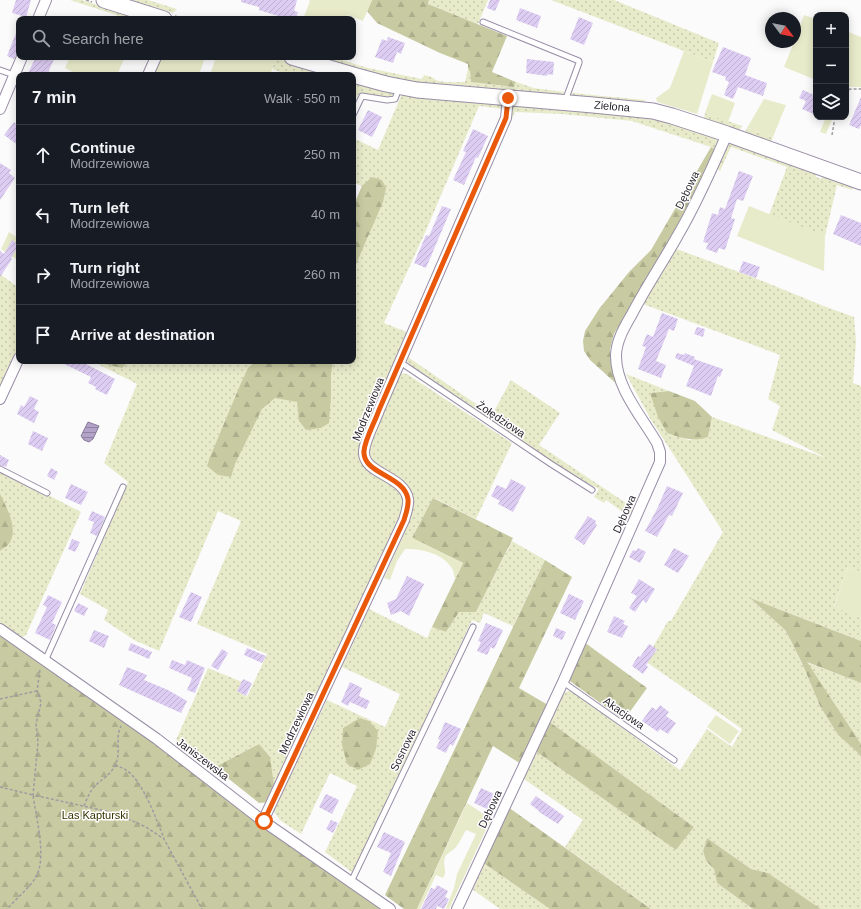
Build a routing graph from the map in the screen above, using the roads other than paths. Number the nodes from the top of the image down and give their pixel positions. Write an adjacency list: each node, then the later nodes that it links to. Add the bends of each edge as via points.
1 (46, 0): 3 (street)
2 (104, 0): 4 (street)
3 (39, 16)
4 (155, 16)
5 (483, 22): 16 (lane, via 579,61)
6 (21, 60): 12 (street)
7 (155, 60): 10 (street)
8 (302, 60): 11 (street, Zielona)
9 (0, 70): 12 (lane)
10 (149, 72)
11 (343, 72)
12 (14, 75): 17 (street)
13 (356, 76): 14 (street, Zielona)
14 (399, 87): 15 (street, Zielona); 18 (lane, via 395,99 362,96)
15 (508, 98): 16 (street, Zielona); 21 (street, Modrzewiowa, via 506,118)
16 (564, 102): 19 (street, Zielona, via 654,111)
17 (0, 109)
18 (356, 109)
19 (727, 134): 20 (street, Zielona); 31 (street, Dębowa, via 679,235 643,292 620,337 616,356 620,375 627,394 657,443 660,462)
20 (861, 182)
21 (400, 362): 26 (lane, Żołędziowa); 33 (street, Modrzewiowa, via 364,450 369,465 402,487 406,493 408,507)
22 (16, 364): 23 (street)
23 (0, 399)
24 (0, 469): 27 (lane)
25 (123, 486): 30 (lane)
26 (592, 490)
27 (47, 493)
28 (473, 627): 34 (lane, Sosnowa)
29 (0, 629): 30 (street, Janiszewska)
30 (44, 660): 33 (street, Janiszewska, via 157,739)
31 (563, 682): 32 (lane, Akacjowa); 36 (street, Dębowa)
32 (674, 760)
33 (264, 821): 34 (street, Janiszewska)
34 (351, 882): 35 (street, Janiszewska)
35 (390, 909)
36 (457, 909)

